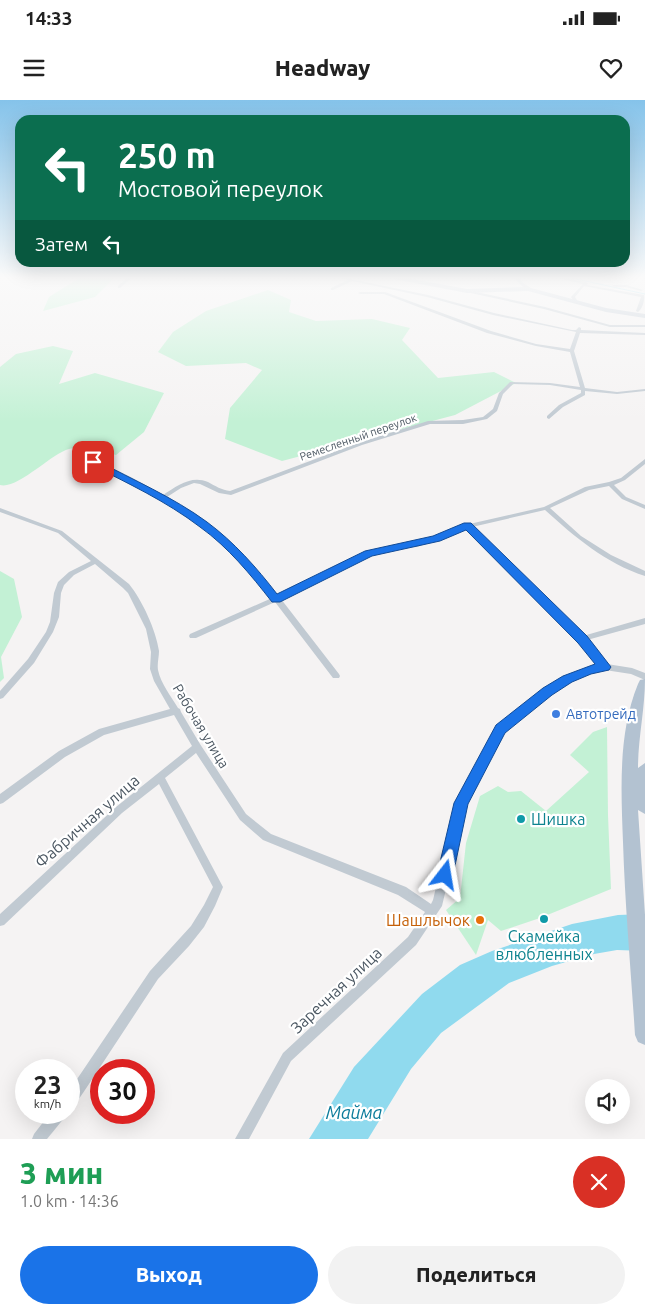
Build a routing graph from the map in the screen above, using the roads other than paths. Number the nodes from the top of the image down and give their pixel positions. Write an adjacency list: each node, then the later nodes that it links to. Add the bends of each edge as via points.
1 (471, 325): 7 (street, via 536,345)
2 (544, 325): 5 (street)
3 (610, 326): 4 (street); 5 (street, via 579,328)
4 (645, 326)
5 (579, 331): 6 (street); 7 (street)
6 (645, 334)
7 (572, 351): 8 (street)
8 (583, 389): 9 (street, via 617,393); 10 (street, via 583,394); 14 (street, Ремесленный переулок, via 512,383 486,418 430,422 360,444 231,494 216,491 198,481 190,482)
9 (645, 390)
10 (549, 417)
11 (93, 462): 14 (street)
12 (645, 462): 13 (street, via 623,479)
13 (610, 484): 15 (street, via 624,498); 16 (street, via 588,488)
14 (162, 498): 21 (street, via 220,538)
15 (645, 507)
16 (546, 508): 18 (street); 20 (street, via 579,537)
17 (0, 510): 19 (street, Рабочая улица, via 60,532)
18 (467, 526): 21 (street, via 436,539 369,554); 24 (street)
19 (95, 561): 29 (street, via 61,583 54,621 44,642); 30 (street, Рабочая улица, via 131,592 150,629 158,681)
20 (645, 574)
21 (276, 599): 23 (street); 26 (street)
22 (645, 621): 24 (street)
23 (193, 636)
24 (582, 640): 25 (street)
25 (605, 667): 27 (street, via 632,671); 36 (street, Заречная улица, via 568,679 508,722 498,733 461,803 445,878)
26 (336, 676)
27 (645, 677)
28 (645, 684): 38 (main road, via 634,720 630,762 632,890)
29 (0, 696)
30 (177, 711): 31 (street, Рабочая улица); 34 (street, via 102,732 62,754)
31 (197, 747): 33 (street, Фабричная улица); 36 (street, Рабочая улица, via 243,817 267,837 402,891)
32 (645, 770): 35 (main road)
33 (160, 777): 37 (street, Фабричная улица, via 118,810); 39 (street, via 218,887 209,908 185,943 160,966)
34 (0, 800)
35 (645, 807)
36 (432, 911): 42 (street, Заречная улица, via 412,941 287,1057)
37 (0, 921)
38 (644, 1028)
39 (80, 1087)
40 (51, 1124): 41 (street)
41 (39, 1139)
42 (242, 1139)

